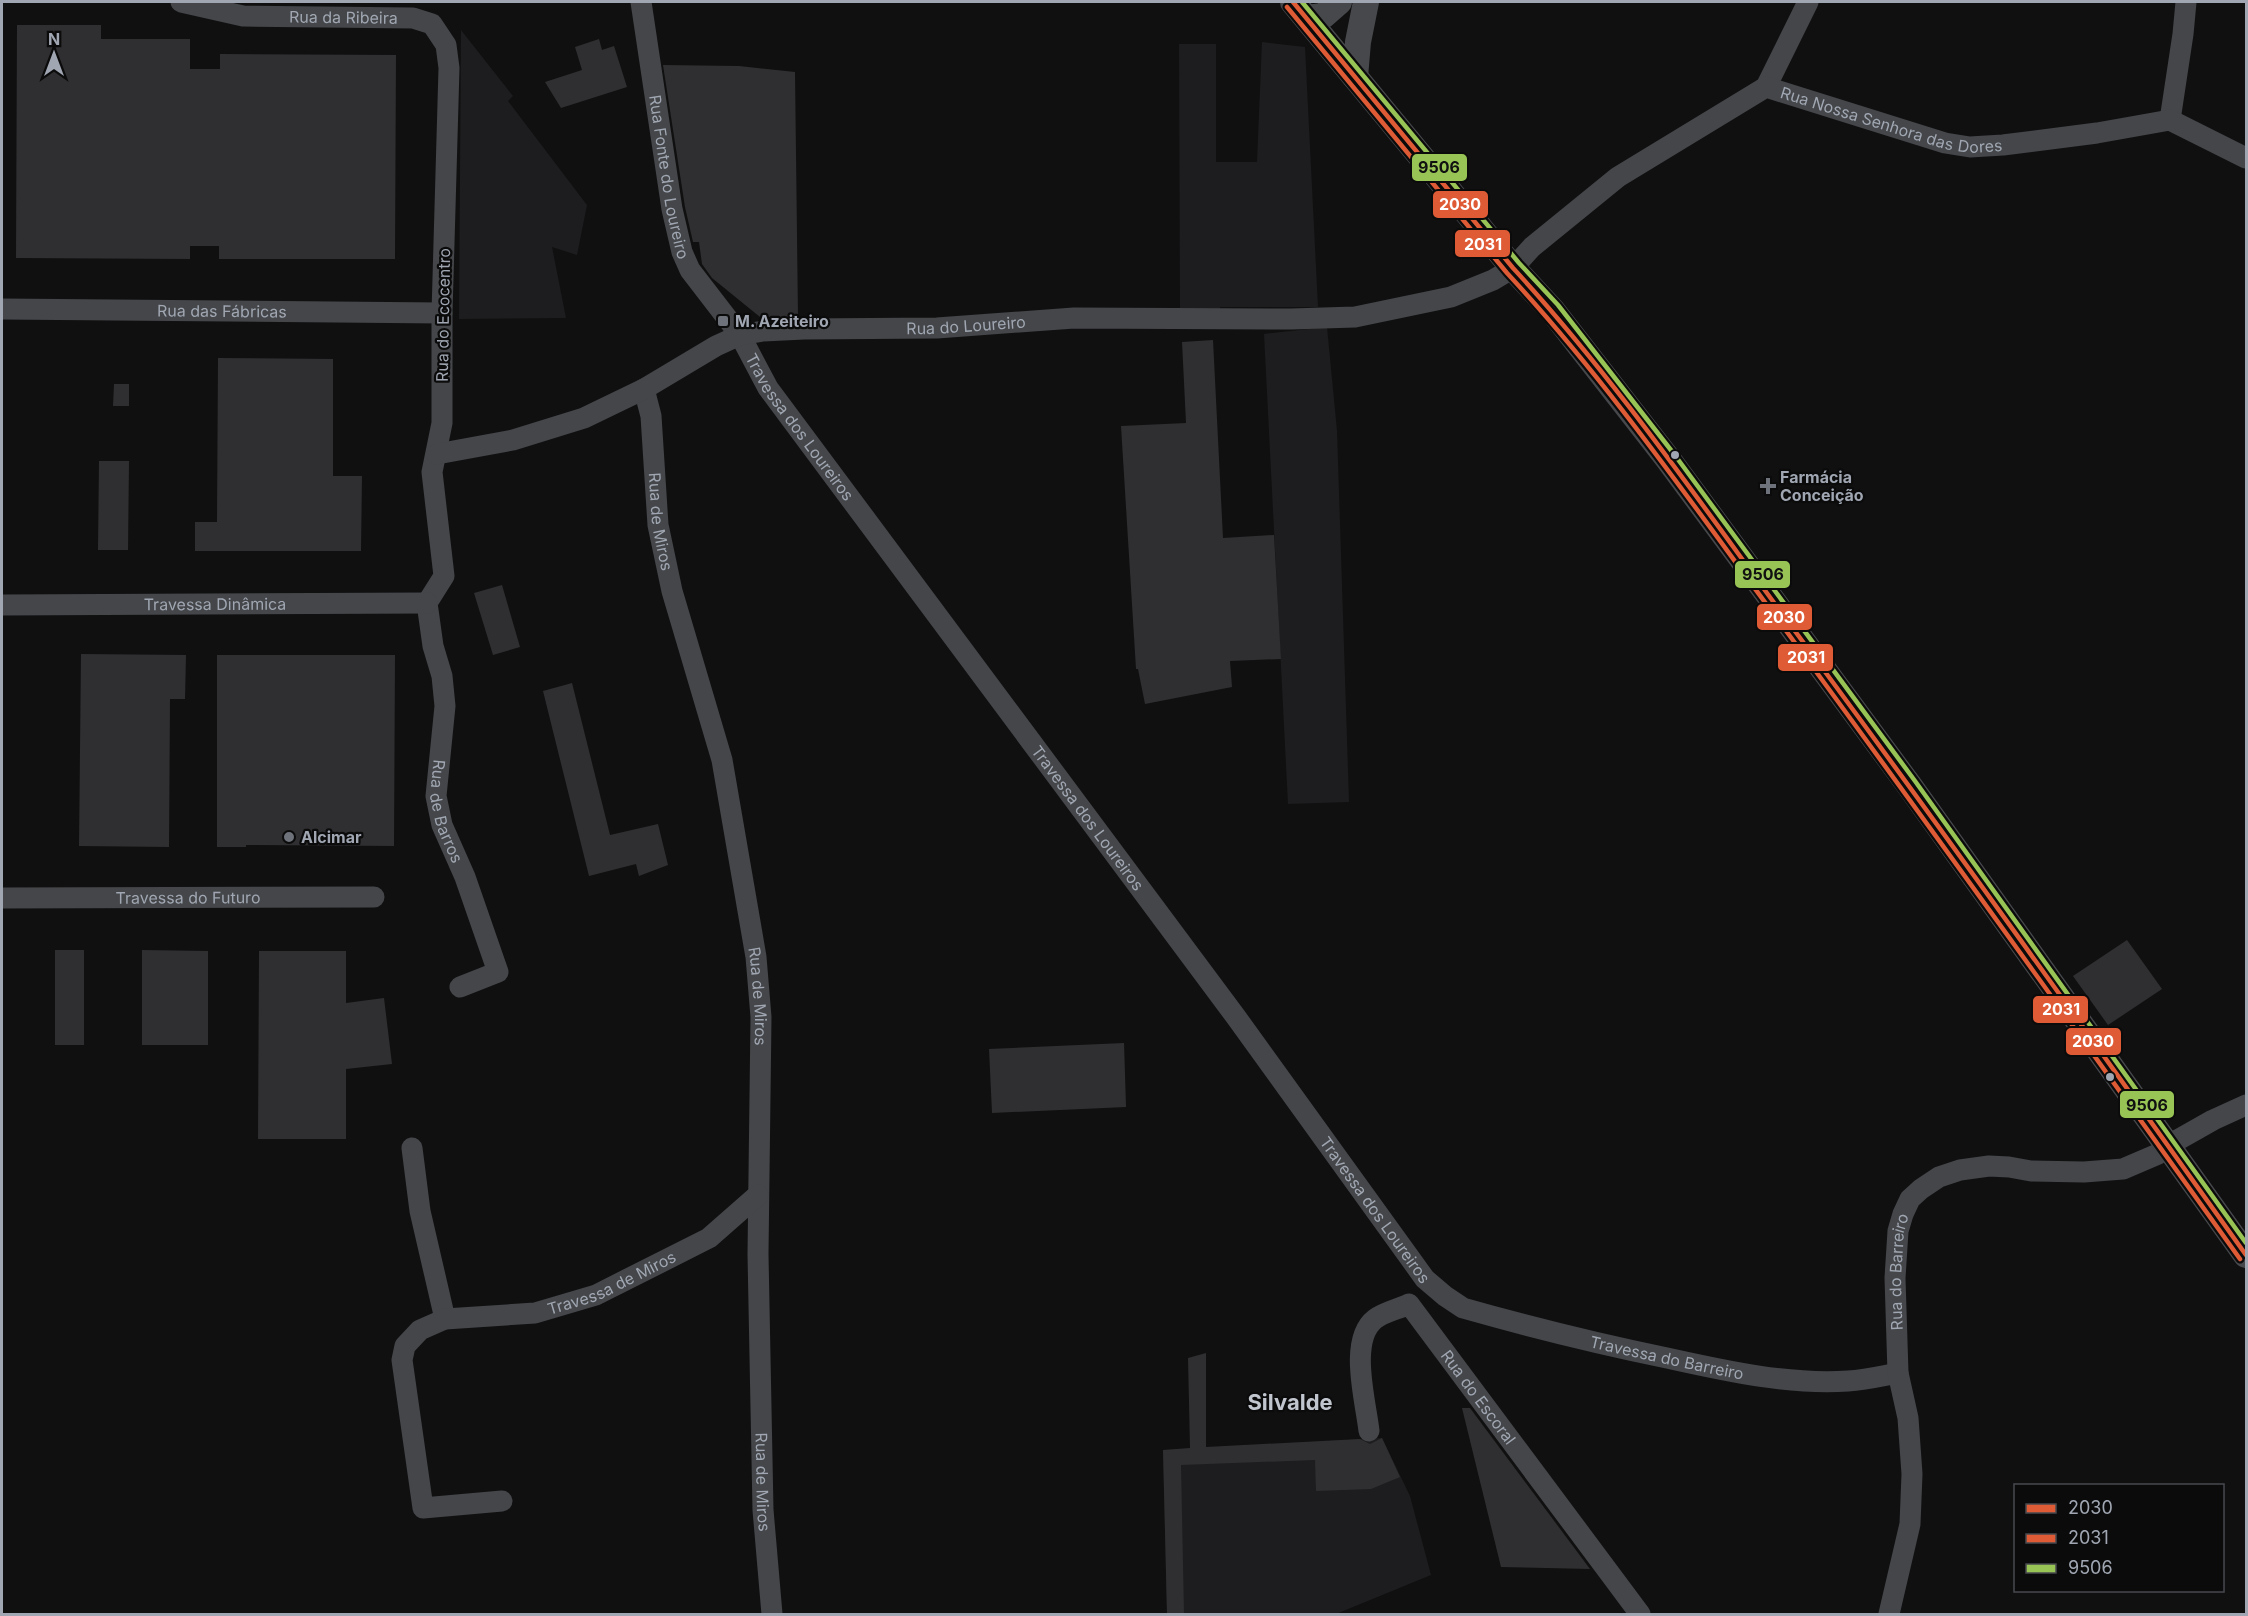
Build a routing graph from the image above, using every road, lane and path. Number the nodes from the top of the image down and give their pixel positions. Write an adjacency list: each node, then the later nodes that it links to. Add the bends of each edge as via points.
1 (181, 2): 8 (street, Rua da Ribeira, via 243,16 413,18)
2 (640, 2): 16 (street, Rua Fonte do Loureiro, via 682,252 690,270)
3 (1339, 2): 7 (main road, via 1323,16)
4 (1366, 2): 9 (main road)
5 (1808, 2): 10 (street)
6 (2186, 2): 11 (street)
7 (1304, 7): 9 (main road)
8 (432, 24): 15 (street, Rua do Ecocentro, via 446,45 449,68)
9 (1355, 77): 13 (main road)
10 (1766, 87): 11 (street, Rua Nossa Senhora das Dores, via 1945,143 1970,147 2097,133); 13 (street, Rua Nossa Senhora das Dores, via 1618,177 1532,247)
11 (2170, 120): 12 (street)
12 (2247, 158)
13 (1513, 268): 16 (street, Rua do Loureiro, via 1451,297 1355,317 1074,318 937,328 804,329); 25 (main road, via 1552,310 1668,459 1909,785)
14 (2, 309): 15 (street, Rua das Fábricas)
15 (442, 312): 18 (street, Rua do Ecocentro, via 442,423)
16 (740, 335): 17 (street, Rua do Loureiro); 29 (street, Travessa dos Loureiros, via 768,388 1236,1017 1425,1279)
17 (644, 390): 18 (street, Rua do Loureiro, via 584,418 513,440); 27 (street, Rua de Miros, via 651,416 658,525 672,591 722,760 756,957 761,1017)
18 (436, 454): 19 (street, Rua do Ecocentro, via 432,472 444,576)
19 (428, 603): 20 (street, Travessa Dinâmica); 23 (street, Rua de Barros, via 445,706 436,796 442,825 498,972)
20 (2, 605)
21 (374, 897): 22 (street, Travessa do Futuro)
22 (2, 898)
23 (460, 987)
24 (2247, 1105): 25 (street, Rua do Barreiro)
25 (2167, 1146): 28 (main road); 31 (street, Rua do Barreiro, via 2158,1154 2122,1169 2031,1172 1989,1166 1939,1177 1921,1189 1906,1206 1898,1231)
26 (412, 1148): 30 (street, via 420,1211)
27 (758, 1195): 30 (street, Travessa de Miros, via 710,1238 596,1295 534,1313); 34 (street, Rua de Miros, via 763,1510)
28 (2247, 1255)
29 (1444, 1296): 31 (street, Travessa do Barreiro, via 1463,1308 1489,1315 1712,1368 1814,1381 1849,1381)
30 (445, 1319): 33 (street, Travessa de Miros, via 420,1330 405,1346 402,1360 423,1508)
31 (1898, 1373): 36 (street, Rua do Barreiro, via 1908,1418 1912,1474 1910,1524)
32 (1369, 1431): 35 (street, Rua do Escoral, via 1359,1355 1364,1333 1375,1319 1409,1304)
33 (502, 1501)
34 (772, 1614)
35 (1640, 1614)
36 (1889, 1614)

